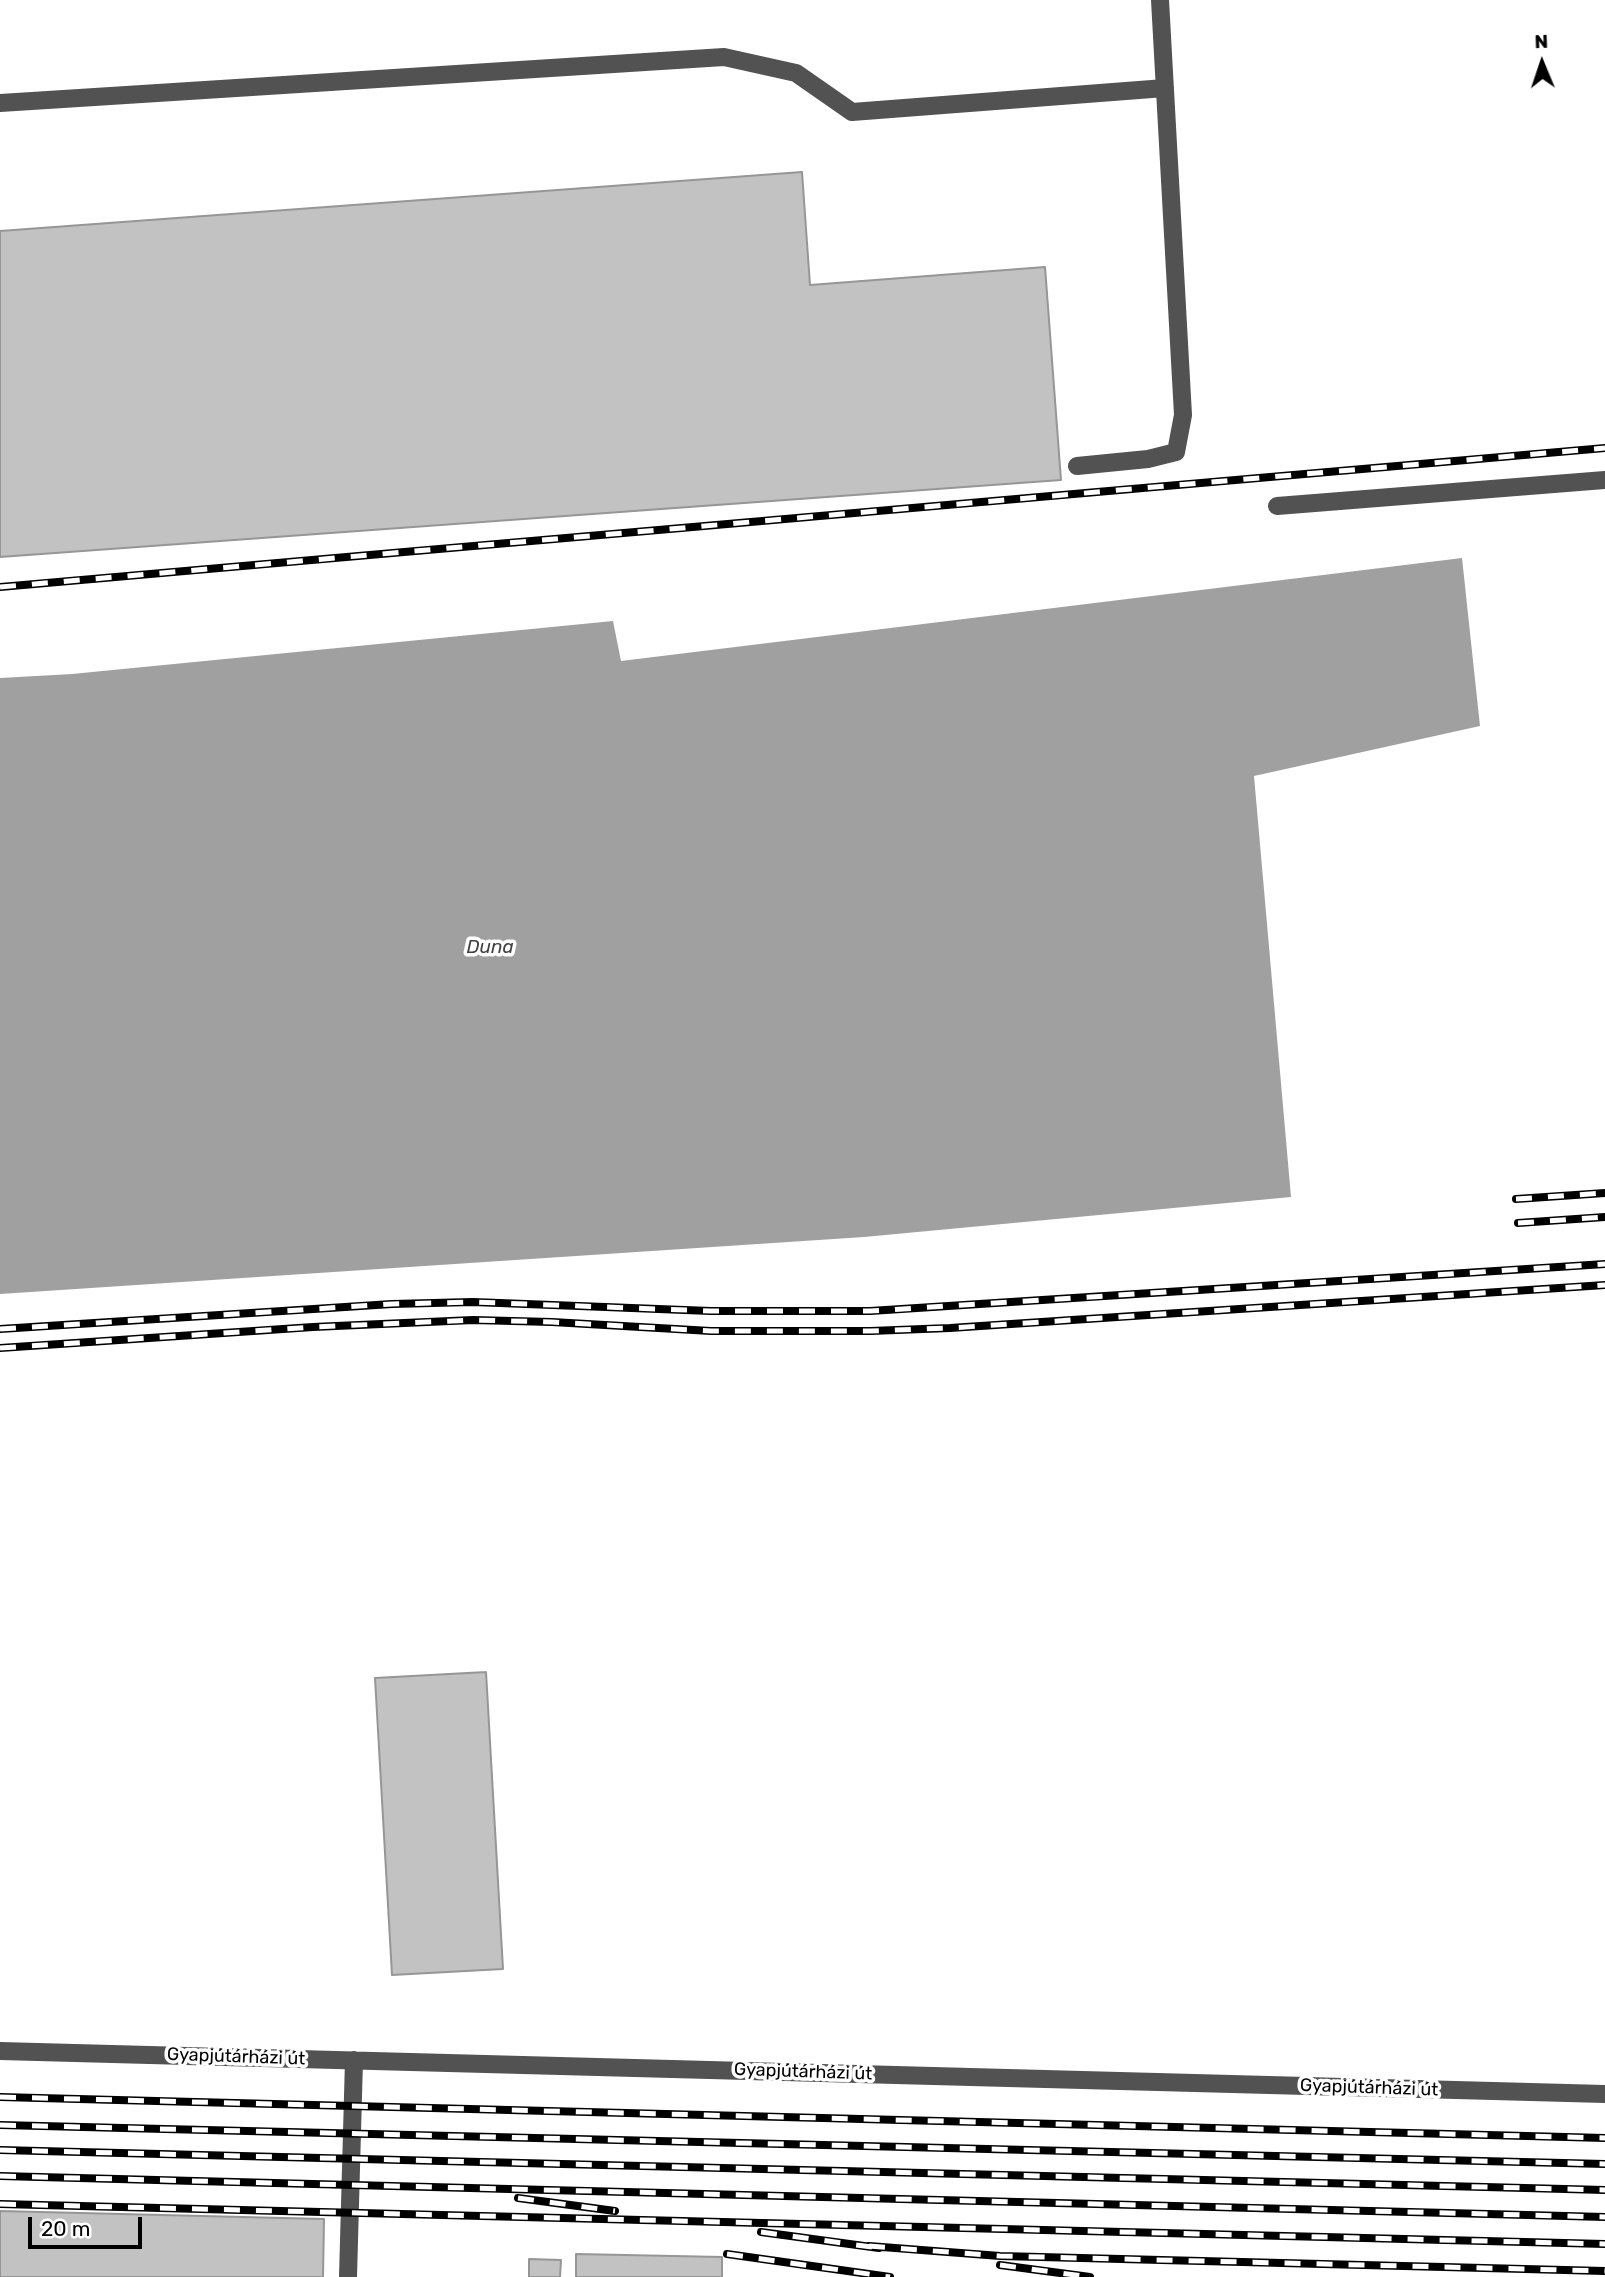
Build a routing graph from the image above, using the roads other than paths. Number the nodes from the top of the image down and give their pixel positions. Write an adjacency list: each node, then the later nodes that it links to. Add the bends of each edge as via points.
1 (1160, 0): 2 (lane)
2 (1165, 88): 3 (lane, via 852,112 796,73 724,57); 4 (lane, via 1183,415 1176,452 1148,460)
3 (0, 103)
4 (1077, 466)
5 (1605, 480): 6 (lane)
6 (1277, 506)
7 (0, 2050): 8 (lane, Gyapjútárházi út)
8 (354, 2060): 9 (lane, Gyapjútárházi út); 10 (lane)
9 (1605, 2094)
10 (348, 2277)

